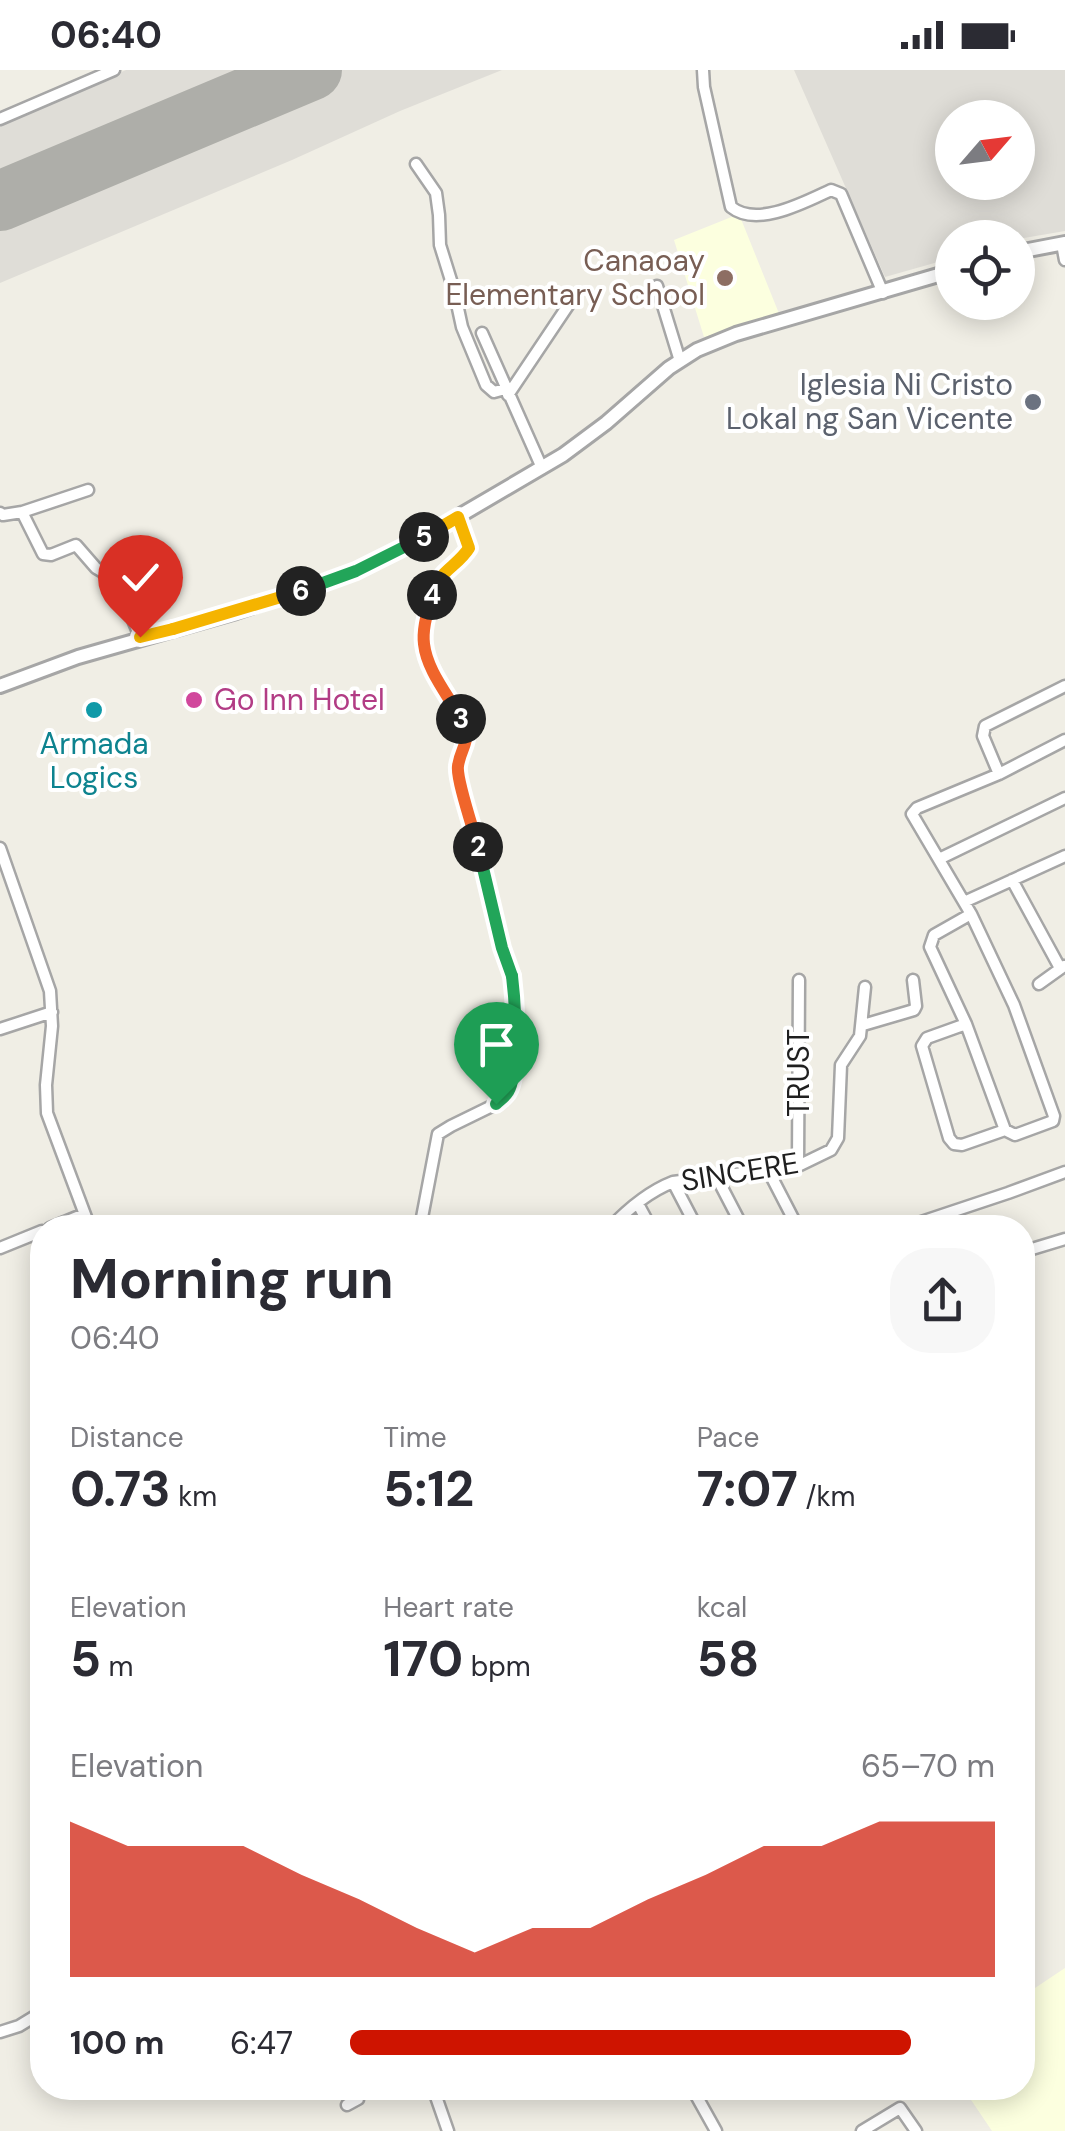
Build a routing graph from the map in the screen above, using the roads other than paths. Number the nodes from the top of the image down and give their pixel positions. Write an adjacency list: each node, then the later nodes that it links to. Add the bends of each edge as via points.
1 (114, 70): 3 (street)
2 (703, 70): 10 (street, via 731,207 748,214 778,212 837,191)
3 (0, 119)
4 (416, 164): 14 (street, via 436,193 440,244 462,328 486,385)
5 (1064, 244): 6 (street); 7 (street)
6 (1035, 249)
7 (1065, 260)
8 (935, 276): 10 (street)
9 (657, 286): 13 (street)
10 (883, 293): 13 (street, via 736,334)
11 (569, 304): 14 (street)
12 (482, 333): 14 (street)
13 (680, 360): 15 (street)
14 (507, 392): 15 (street)
15 (542, 468): 19 (street)
16 (88, 490): 17 (street)
17 (22, 512): 18 (street); 20 (street, via 42,554 76,546 113,578)
18 (0, 513)
19 (458, 517): 20 (street, via 356,571); 49 (street, via 469,548 434,586 424,646 465,727 468,741 457,769 512,977 516,1034 508,1093 438,1134)
20 (140, 637): 21 (street)
21 (0, 686)
22 (1065, 686): 24 (street, via 985,726)
23 (1065, 740): 24 (street)
24 (999, 774): 28 (street, via 913,810)
25 (1065, 798): 28 (street)
26 (0, 848): 37 (street, via 45,972)
27 (1065, 856): 29 (street)
28 (939, 859): 30 (street)
29 (1012, 880): 30 (street); 32 (street)
30 (964, 902): 31 (street)
31 (971, 914): 38 (street, via 930,942); 41 (street, via 1014,1005 1054,1116 1030,1131)
32 (1062, 967): 35 (street)
33 (799, 980): 42 (street, TRUST)
34 (912, 980): 39 (street, via 914,1010)
35 (1039, 984)
36 (865, 987): 39 (street, SINCERE)
37 (52, 1012): 40 (street); 48 (street, via 45,1100)
38 (966, 1024): 41 (street); 41 (street, via 922,1046 949,1138 962,1145)
39 (862, 1025): 42 (street, SINCERE, via 841,1065 836,1143)
40 (0, 1030)
41 (1004, 1130)
42 (798, 1166): 43 (street, SINCERE)
43 (768, 1170): 45 (street, SINCERE); 54 (street)
44 (1065, 1172): 55 (street)
45 (716, 1176): 46 (street, SINCERE); 53 (street)
46 (673, 1182): 47 (street, SINCERE); 52 (street)
47 (638, 1204): 50 (street, SINCERE); 51 (street)
48 (84, 1214)
49 (422, 1215)
50 (625, 1215)
51 (644, 1215)
52 (690, 1215)
53 (736, 1215)
54 (791, 1215)
55 (943, 1215)
56 (30, 1236): 58 (street)
57 (1065, 1238): 59 (street)
58 (0, 1248)
59 (1035, 1248)
60 (30, 2020): 61 (street)
61 (0, 2032)
62 (356, 2100): 65 (street)
63 (437, 2100): 66 (street)
64 (699, 2100): 67 (street)
65 (348, 2105)
66 (448, 2131)
67 (716, 2131)
68 (862, 2131): 69 (street, via 900,2108)
69 (916, 2131)

